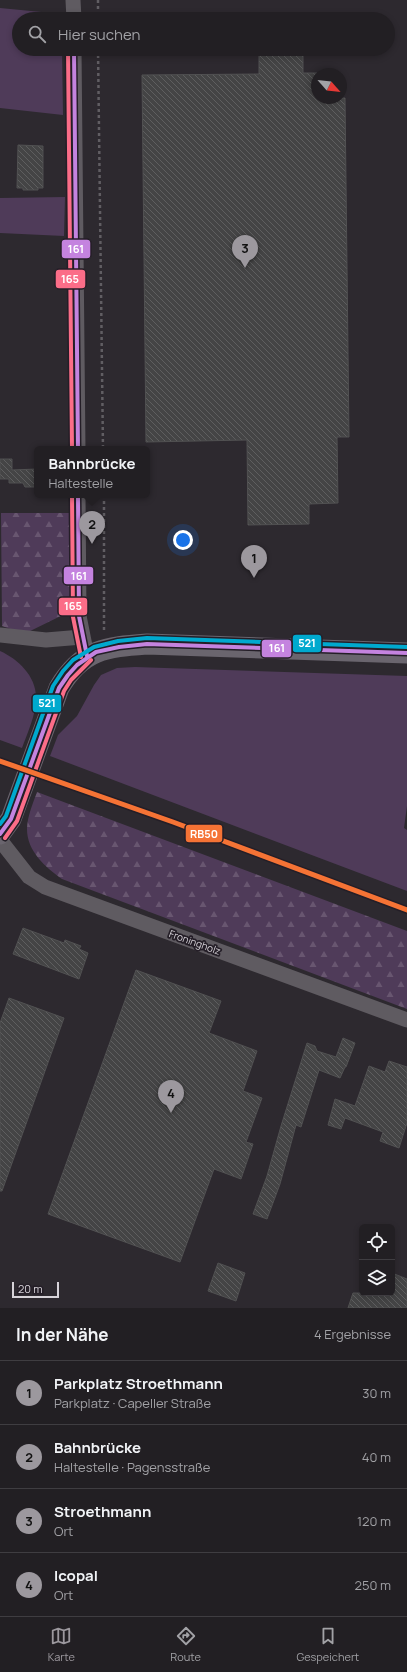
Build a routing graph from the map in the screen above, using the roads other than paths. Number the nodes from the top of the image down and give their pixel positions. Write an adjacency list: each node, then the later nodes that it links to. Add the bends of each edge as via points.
1 (73, 0): 2 (street)
2 (74, 12)
3 (74, 56): 4 (street)
4 (78, 446)
5 (78, 498): 7 (street, via 79,616)
6 (0, 635): 7 (street)
7 (85, 646): 8 (street, via 100,650 147,644); 9 (street, via 59,688 11,819)
8 (407, 653)
9 (0, 834)
10 (0, 840): 11 (street, Froningholz, via 29,877 45,887)
11 (407, 1020)

